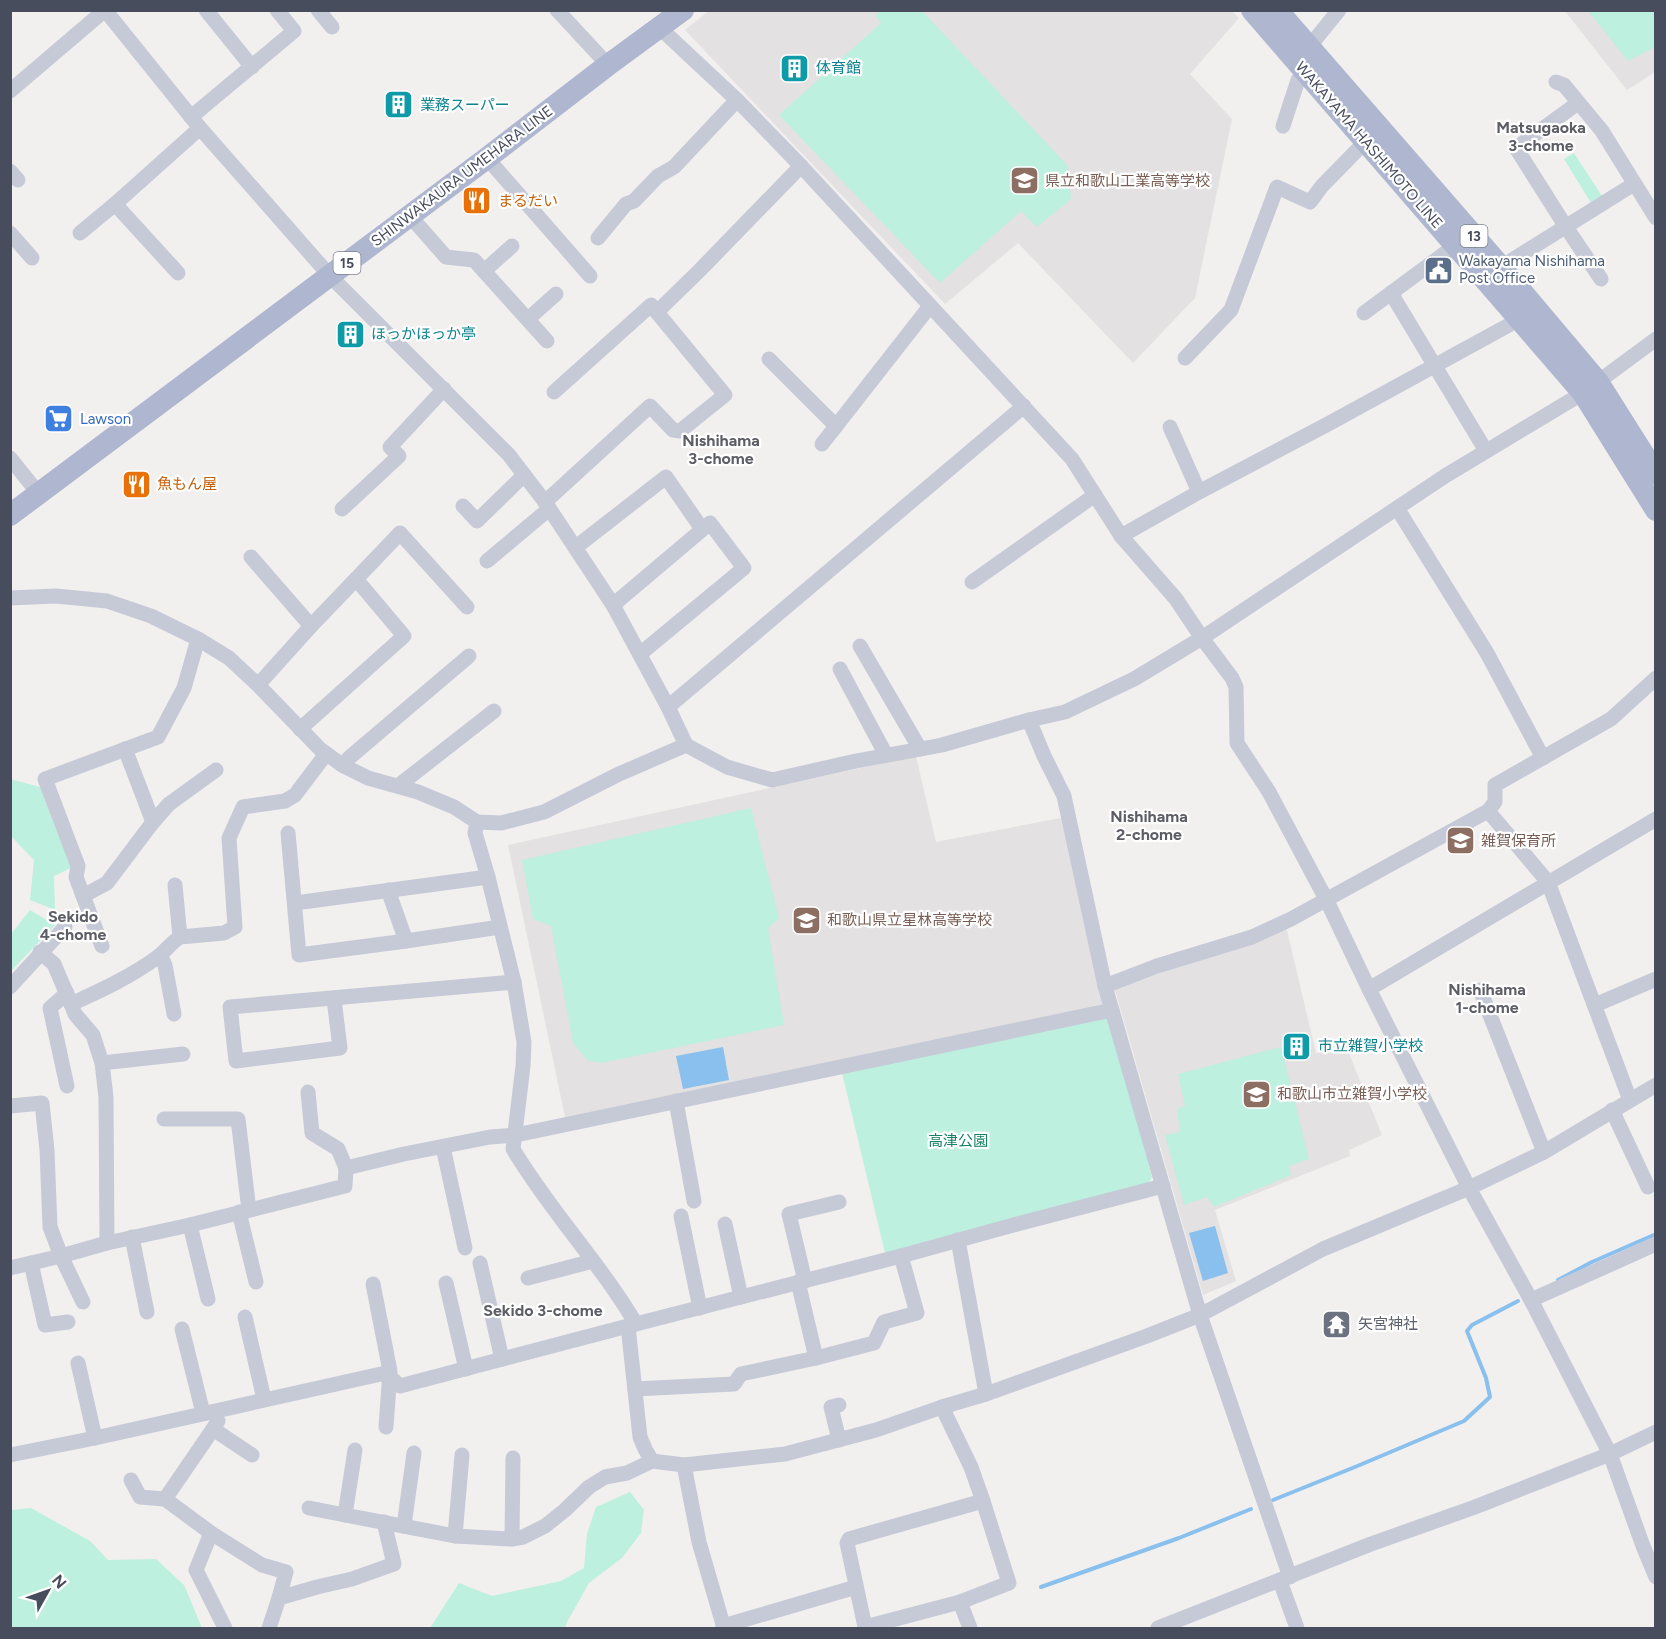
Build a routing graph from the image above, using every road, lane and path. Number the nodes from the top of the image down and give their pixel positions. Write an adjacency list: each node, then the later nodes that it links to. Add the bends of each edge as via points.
1 (105, 10): 16 (street); 19 (street)
2 (206, 10): 14 (street)
3 (277, 10): 14 (street, via 294,31)
4 (318, 10): 10 (street)
5 (557, 10): 13 (street)
6 (683, 10): 11 (main road, SHINWAKAURA UMEHARA LINE / 15)
7 (1251, 10): 12 (main road, WAKAYAMA HASHIMOTO LINE / 13)
8 (1276, 10): 12 (main road, WAKAYAMA HASHIMOTO LINE / 13)
9 (1339, 10): 12 (street)
10 (332, 27)
11 (660, 28): 13 (main road, SHINWAKAURA UMEHARA LINE / 15); 17 (street)
12 (1303, 60): 20 (street); 21 (main road, WAKAYAMA HASHIMOTO LINE / 13); 35 (main road, WAKAYAMA HASHIMOTO LINE / 13)
13 (608, 65): 22 (main road, SHINWAKAURA UMEHARA LINE / 15)
14 (252, 67): 19 (street)
15 (1556, 82): 18 (street)
16 (10, 90)
17 (737, 100): 23 (street); 31 (street, via 674,167 626,204)
18 (1578, 103): 24 (street, via 1602,131); 28 (street, via 1516,148)
19 (195, 123): 25 (street); 38 (street)
20 (1283, 126)
21 (1365, 142): 32 (main road, WAKAYAMA HASHIMOTO LINE / 13); 50 (street, via 1310,202 1277,187 1231,310)
22 (487, 158): 26 (main road, SHINWAKAURA UMEHARA LINE / 15); 39 (street)
23 (801, 166): 43 (street); 44 (street)
24 (1634, 183): 27 (street); 28 (street)
25 (116, 204): 30 (street); 37 (street)
26 (410, 216): 36 (street, via 446,257 474,260); 38 (main road, SHINWAKAURA UMEHARA LINE / 15)
27 (1656, 218)
28 (1566, 227): 35 (street); 40 (street)
29 (10, 233): 34 (street)
30 (80, 233)
31 (598, 238)
32 (1456, 245): 41 (street); 46 (main road, WAKAYAMA HASHIMOTO LINE / 13)
33 (512, 246): 36 (street)
34 (32, 258)
35 (1501, 267): 53 (main road, WAKAYAMA HASHIMOTO LINE / 13)
36 (484, 271): 47 (street)
37 (178, 273)
38 (330, 276): 54 (street); 65 (main road, SHINWAKAURA UMEHARA LINE / 15)
39 (590, 276)
40 (1601, 279)
41 (1391, 293): 45 (street); 52 (street)
42 (556, 294): 47 (street)
43 (930, 306): 56 (street); 57 (street)
44 (657, 312): 55 (street, via 651,305); 68 (street, via 725,395 680,431 673,430 650,406)
45 (1364, 313)
46 (1519, 318): 52 (street); 53 (main road, WAKAYAMA HASHIMOTO LINE / 13)
47 (528, 319): 49 (street)
48 (1656, 339): 53 (street)
49 (547, 341)
50 (1185, 358)
51 (769, 359): 57 (street)
52 (1435, 365): 60 (street); 64 (street)
53 (1591, 387): 60 (street); 62 (main road, WAKAYAMA HASHIMOTO LINE / 13); 71 (main road, WAKAYAMA HASHIMOTO LINE / 13)
54 (444, 389): 63 (street); 70 (street, via 390,447 399,456)
55 (554, 392)
56 (1024, 406): 66 (street, via 1072,459); 92 (street)
57 (836, 426): 59 (street)
58 (1170, 428): 64 (street)
59 (822, 444)
60 (1486, 450): 69 (street)
61 (10, 458): 65 (street)
62 (1656, 474)
63 (524, 475): 67 (street, via 477,521); 68 (street)
64 (1199, 492): 74 (street)
65 (39, 494): 72 (main road, SHINWAKAURA UMEHARA LINE / 15)
66 (1095, 495): 74 (street); 79 (street)
67 (463, 506)
68 (547, 506): 75 (street); 77 (street)
69 (1397, 508): 84 (street); 101 (street, via 1487,653)
70 (342, 509)
71 (1656, 510)
72 (10, 515)
73 (702, 529): 75 (street, via 666,477); 81 (street); 87 (street, via 710,523 744,568)
74 (1121, 536): 84 (street, via 1176,599)
75 (576, 548): 81 (street)
76 (251, 556): 83 (street)
77 (487, 561)
78 (356, 579): 82 (street, via 400,533); 83 (street); 95 (street, via 404,636)
79 (972, 582)
80 (10, 598): 85 (street, via 56,596 107,602 151,616)
81 (613, 605): 87 (street)
82 (467, 607)
83 (311, 626): 91 (street)
84 (1203, 638): 94 (street, via 1134,679 1065,712); 115 (street, via 1236,687 1237,743 1269,792)
85 (198, 639): 91 (street, via 229,658); 97 (street, via 184,687 158,736)
86 (860, 646): 98 (street)
87 (640, 654): 92 (street)
88 (469, 656): 102 (street)
89 (840, 669): 100 (street)
90 (1656, 678): 101 (street, via 1611,719)
91 (258, 685): 95 (street)
92 (668, 707): 96 (street)
93 (494, 711): 104 (street)
94 (1029, 720): 98 (street); 126 (street, via 1064,796)
95 (300, 729): 99 (street)
96 (686, 745): 100 (street, via 727,767 772,780); 108 (street, via 544,812 501,823)
97 (125, 749): 107 (street); 114 (street, via 45,779 78,866 76,877)
98 (920, 749): 100 (street)
99 (326, 754): 102 (street); 119 (street, via 295,795 285,801 243,807 229,838 235,927 224,933)
100 (886, 755)
101 (1543, 758): 105 (street, via 1495,785 1496,802)
102 (342, 765): 104 (street, via 368,778)
103 (216, 770): 107 (street, via 169,804)
104 (398, 786): 108 (street, via 454,807)
105 (1488, 811): 111 (street); 115 (street)
106 (1656, 819): 111 (street)
107 (153, 822): 114 (street, via 107,884)
108 (477, 822): 110 (street, via 475,833)
109 (288, 833): 116 (street)
110 (488, 877): 113 (street); 118 (street)
111 (1548, 882): 128 (street); 132 (street)
112 (175, 885): 119 (street)
113 (388, 890): 116 (street); 120 (street)
114 (83, 896): 121 (street)
115 (1327, 901): 126 (street, via 1252,937); 128 (street)
116 (295, 903): 120 (street, via 299,955)
117 (65, 927): 122 (street)
118 (500, 927): 120 (street); 125 (street)
119 (180, 938): 123 (street)
120 (406, 940)
121 (102, 946)
122 (40, 952): 127 (street); 130 (street, via 54,964)
123 (160, 955): 130 (street, via 117,983); 134 (street)
124 (1656, 979): 132 (street)
125 (514, 982): 131 (street); 145 (street, via 525,1042)
126 (1105, 986): 133 (street)
127 (10, 987)
128 (1369, 989): 151 (street)
129 (1480, 990): 147 (street)
130 (69, 998): 136 (street, via 75,1014 93,1035); 138 (street, via 50,1008)
131 (334, 999): 131 (street, via 340,1048 236,1061 230,1007)
132 (1594, 1005): 140 (street)
133 (1112, 1010): 141 (street); 149 (street)
134 (174, 1014)
135 (183, 1054): 136 (street)
136 (102, 1063): 160 (street, via 106,1097)
137 (1656, 1085): 140 (street)
138 (67, 1086)
139 (308, 1092): 148 (street, via 312,1133 338,1149)
140 (1630, 1100): 143 (street)
141 (676, 1101): 145 (street); 152 (street)
142 (10, 1106): 163 (street, via 42,1103 50,1227)
143 (1612, 1110): 147 (street); 150 (street)
144 (164, 1119): 154 (street, via 238,1119)
145 (516, 1135): 146 (street); 165 (street, via 513,1149 522,1165)
146 (443, 1148): 148 (street); 162 (street)
147 (1544, 1152): 151 (street)
148 (346, 1168): 154 (street, via 345,1186)
149 (1163, 1186): 159 (street); 180 (street)
150 (1648, 1187)
151 (1469, 1188): 176 (street); 180 (street, via 1323,1249)
152 (694, 1201)
153 (839, 1202): 170 (street, via 789,1214)
154 (244, 1211): 157 (street); 171 (street)
155 (681, 1216): 178 (street)
156 (725, 1224): 174 (street)
157 (190, 1225): 158 (street); 175 (street)
158 (132, 1237): 160 (street); 179 (street)
159 (958, 1240): 164 (street); 191 (street)
160 (107, 1243): 163 (street)
161 (1656, 1245): 176 (street)
162 (465, 1248)
163 (61, 1256): 166 (street); 177 (street)
164 (902, 1256): 170 (street); 185 (street, via 917,1313 884,1322 874,1343)
165 (593, 1261): 169 (street); 183 (street, via 620,1297)
166 (31, 1263): 168 (street); 182 (street, via 45,1325)
167 (480, 1263): 186 (street)
168 (10, 1268)
169 (528, 1278)
170 (802, 1281): 174 (street); 185 (street)
171 (256, 1282)
172 (446, 1283): 188 (street)
173 (373, 1284): 189 (street)
174 (741, 1297): 178 (street)
175 (208, 1299)
176 (1531, 1300): 204 (street)
177 (83, 1302)
178 (700, 1308): 183 (street)
179 (147, 1312)
180 (1200, 1316): 191 (street); 222 (street)
181 (245, 1317): 192 (street)
182 (68, 1322)
183 (632, 1325): 186 (street); 190 (street)
184 (182, 1329): 196 (street)
185 (816, 1358): 190 (street, via 741,1374 734,1384)
186 (502, 1359): 188 (street)
187 (78, 1363): 200 (street)
188 (466, 1369): 189 (street, via 400,1386)
189 (389, 1376): 192 (street, via 381,1374); 197 (street)
190 (635, 1389): 209 (street, via 640,1437)
191 (987, 1394): 194 (street)
192 (264, 1399): 195 (street)
193 (839, 1405): 201 (street, via 831,1407)
194 (942, 1407): 201 (street); 213 (street)
195 (219, 1409): 196 (street); 198 (street, via 220,1417)
196 (203, 1413): 200 (street)
197 (386, 1427)
198 (213, 1430): 206 (street); 212 (street)
199 (1656, 1432): 204 (street)
200 (95, 1438): 205 (street)
201 (839, 1440): 210 (street, via 785,1454)
202 (355, 1450): 215 (street)
203 (414, 1453): 217 (street)
204 (1610, 1454): 221 (street); 222 (street)
205 (10, 1455)
206 (252, 1455)
207 (462, 1455): 219 (street)
208 (513, 1458): 220 (street)
209 (652, 1461): 210 (street); 220 (street, via 627,1473 605,1477 589,1486 545,1526)
210 (684, 1465): 226 (street, via 699,1542)
211 (131, 1480): 212 (street, via 140,1497)
212 (165, 1499): 218 (street)
213 (983, 1502): 223 (street, via 849,1539); 225 (street, via 1009,1583)
214 (309, 1508): 215 (street)
215 (345, 1515): 216 (street)
216 (384, 1522): 217 (street); 224 (street, via 394,1564)
217 (404, 1526): 219 (street)
218 (211, 1533): 224 (street, via 262,1565 286,1572); 227 (street, via 196,1570)
219 (454, 1536): 220 (street)
220 (512, 1539)
221 (1656, 1577)
222 (1285, 1579): 230 (street); 231 (street)
223 (855, 1587): 225 (street, via 865,1627); 226 (street)
224 (279, 1598): 228 (street)
225 (960, 1602): 229 (street)
226 (724, 1627)
227 (225, 1629)
228 (269, 1629)
229 (970, 1629)
230 (1158, 1629)
231 (1297, 1629)

